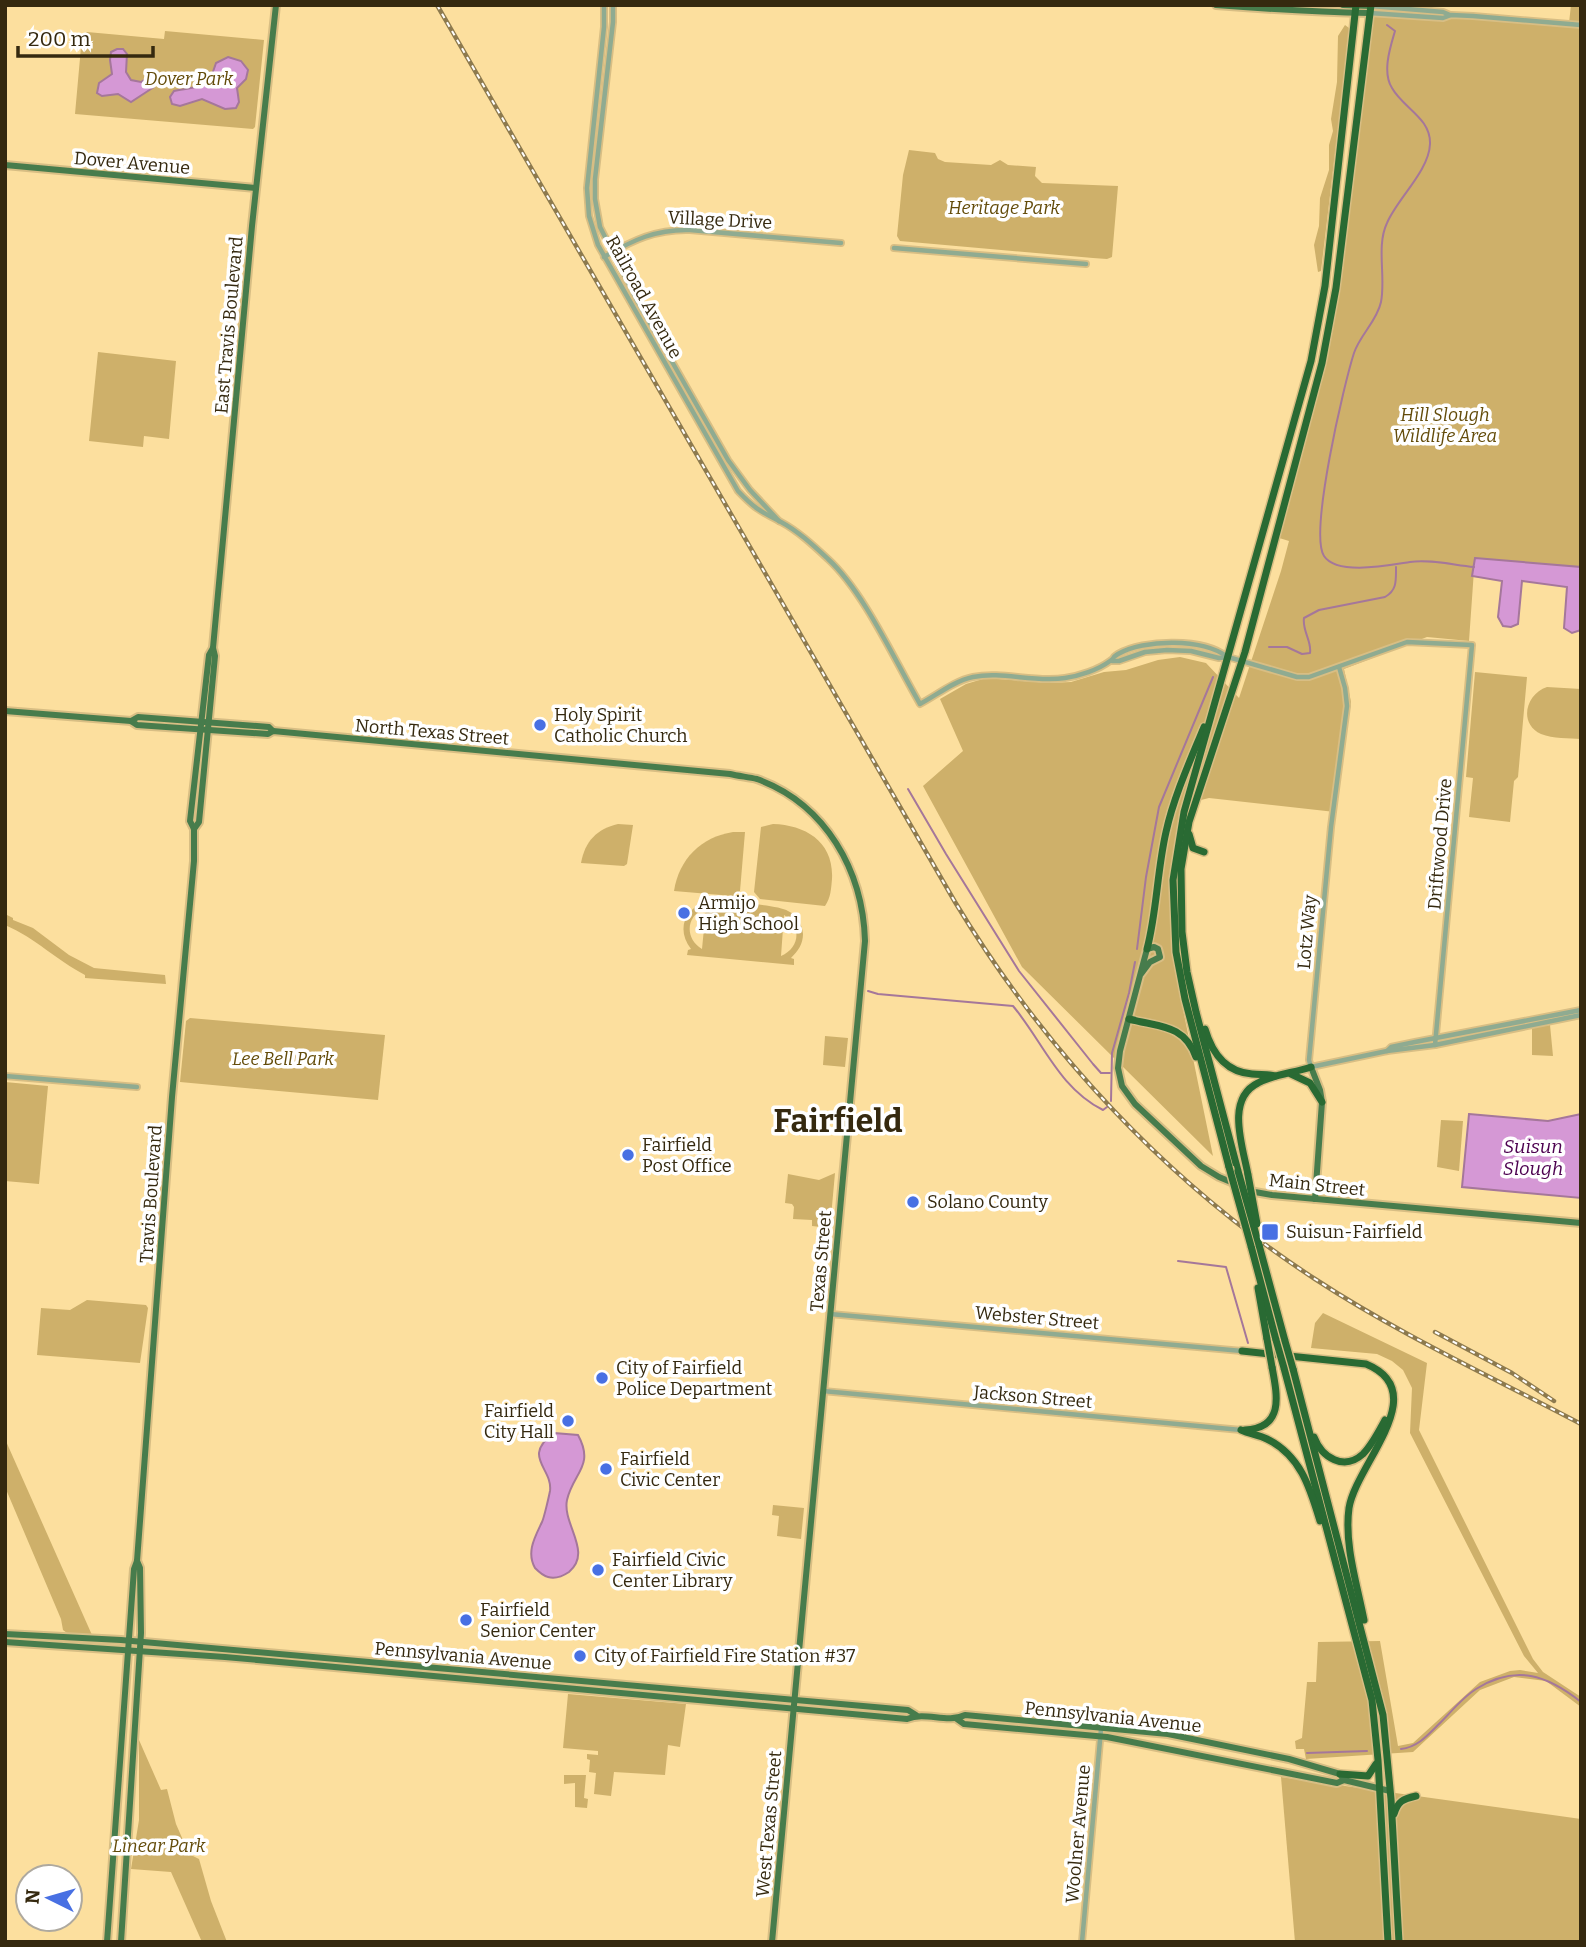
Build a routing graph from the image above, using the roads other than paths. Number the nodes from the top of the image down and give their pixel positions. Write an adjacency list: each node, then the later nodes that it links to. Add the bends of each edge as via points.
1 (276, 5): 13 (main road, East Travis Boulevard)
2 (604, 5): 17 (street, Railroad Avenue, via 587,188 593,231)
3 (612, 5): 16 (street, Railroad Avenue, via 595,190 600,227)
4 (1216, 5): 6 (main road, via 1298,12)
5 (1343, 5): 6 (main road)
6 (1356, 8): 7 (main road); 22 (highway, via 1315,342)
7 (1371, 8): 8 (street); 9 (street); 24 (highway, via 1328,336)
8 (1434, 11): 9 (street); 10 (street)
9 (1412, 15): 10 (street)
10 (1451, 15): 11 (street)
11 (1581, 25)
12 (5, 165): 13 (main road, Dover Avenue)
13 (256, 188): 28 (main road, East Travis Boulevard, via 215,656)
14 (841, 243): 16 (street, Village Drive, via 668,230)
15 (894, 248): 18 (street)
16 (611, 252): 17 (street, Village Drive); 19 (street, Railroad Avenue, via 728,460)
17 (604, 257): 19 (street, Railroad Avenue, via 738,491 759,512)
18 (1086, 264)
19 (780, 522): 23 (street, Railroad Avenue, via 843,576 920,704 973,677 1065,678)
20 (1179, 643): 21 (street); 22 (street, via 1221,651); 23 (street, via 1137,647)
21 (1167, 650): 22 (street); 23 (street)
22 (1228, 657): 24 (street); 27 (highway)
23 (1111, 661)
24 (1242, 661): 25 (street, via 1303,678); 29 (highway)
25 (1339, 667): 37 (street, Driftwood Drive, via 1407,642 1472,645); 38 (street, Lotz Way, via 1347,706 1325,885)
26 (5, 711): 28 (main road, North Texas Street, via 137,725)
27 (1213, 711): 32 (highway, via 1170,815); 42 (highway, via 1182,821 1173,899 1180,975)
28 (204, 725): 30 (main road, North Texas Street, via 266,727 730,774 756,779 782,792); 56 (main road, Travis Boulevard, via 190,821 194,861)
29 (1189, 822): 31 (highway); 31 (highway, via 1191,846 1204,852 1189,857)
30 (823, 825): 48 (main road, Texas Street, via 855,879 865,941)
31 (1182, 877): 34 (highway, via 1182,932)
32 (1146, 949): 33 (main road, Main Street); 33 (main road, Main Street, via 1158,949 1160,957)
33 (1142, 974): 36 (main road, Main Street)
34 (1193, 998): 41 (highway, via 1220,1059 1240,1072); 47 (highway, bridge)
35 (1581, 1012): 37 (street)
36 (1129, 1019): 42 (highway, via 1185,1037); 45 (main road, Main Street, via 1119,1075 1130,1097 1147,1115 1211,1173 1255,1192)
37 (1435, 1042): 38 (street)
38 (1311, 1067): 39 (highway); 44 (main road, Lotz Way)
39 (1290, 1073): 41 (highway); 44 (highway, via 1310,1083)
40 (5, 1076): 43 (street)
41 (1276, 1076): 47 (highway, bridge, via 1248,1091 1238,1121)
42 (1207, 1083): 47 (highway, bridge)
43 (137, 1087)
44 (1322, 1101): 45 (main road, Lotz Way)
45 (1315, 1199): 46 (main road, Main Street)
46 (1581, 1223)
47 (1255, 1246): 49 (highway); 51 (highway, bridge, via 1285,1341)
48 (830, 1314): 50 (street, Webster Street); 53 (main road, Texas Street)
49 (1272, 1340): 51 (highway, bridge); 55 (highway, bridge, via 1278,1399 1274,1414 1258,1428)
50 (1242, 1351): 52 (highway, via 1357,1362)
51 (1288, 1368): 54 (highway); 57 (highway)
52 (1384, 1376): 54 (highway, via 1390,1394 1388,1414 1368,1449 1353,1460 1337,1461 1322,1452); 60 (highway, via 1394,1394 1394,1409 1357,1482 1348,1517)
53 (823, 1391): 55 (street, Jackson Street); 69 (main road, Texas Street)
54 (1306, 1417): 60 (highway)
55 (1241, 1430): 57 (highway, via 1278,1446 1304,1474)
56 (137, 1562): 59 (main road, Travis Boulevard); 62 (main road, Travis Boulevard)
57 (1342, 1586): 71 (highway, via 1372,1700)
58 (5, 1634): 59 (main road, Pennsylvania Avenue)
59 (128, 1640): 62 (main road, Pennsylvania Avenue); 63 (main road, Travis Boulevard)
60 (1365, 1641): 74 (highway, via 1383,1715)
61 (5, 1642): 63 (main road, Pennsylvania Avenue)
62 (140, 1642): 64 (main road, Travis Boulevard); 65 (main road, Pennsylvania Avenue)
63 (127, 1651): 64 (main road, Pennsylvania Avenue); 77 (main road, Travis Boulevard)
64 (139, 1652): 67 (main road, Pennsylvania Avenue); 78 (main road, Travis Boulevard)
65 (713, 1693): 66 (main road, Pennsylvania Avenue); 67 (main road, via 709,1699)
66 (733, 1695): 68 (main road); 69 (main road, Pennsylvania Avenue)
67 (695, 1701): 68 (main road, Pennsylvania Avenue)
68 (712, 1702): 69 (main road, Pennsylvania Avenue)
69 (794, 1704): 70 (main road, Pennsylvania Avenue, via 908,1710 916,1715 957,1718 965,1715); 79 (main road, West Texas Street)
70 (1101, 1733): 72 (main road, Pennsylvania Avenue, via 1186,1737 1289,1759); 72 (main road, Pennsylvania Avenue, via 1337,1783); 80 (street, Woolner Avenue)
71 (1378, 1760): 72 (highway, via 1368,1776); 73 (highway)
72 (1342, 1777): 73 (main road, Pennsylvania Avenue)
73 (1379, 1789): 74 (main road, Pennsylvania Avenue); 81 (highway)
74 (1390, 1791): 76 (highway)
75 (1416, 1796): 76 (highway, via 1397,1804)
76 (1392, 1822): 82 (highway)
77 (107, 1942)
78 (121, 1942)
79 (772, 1942)
80 (1082, 1942)
81 (1388, 1942)
82 (1399, 1942)

